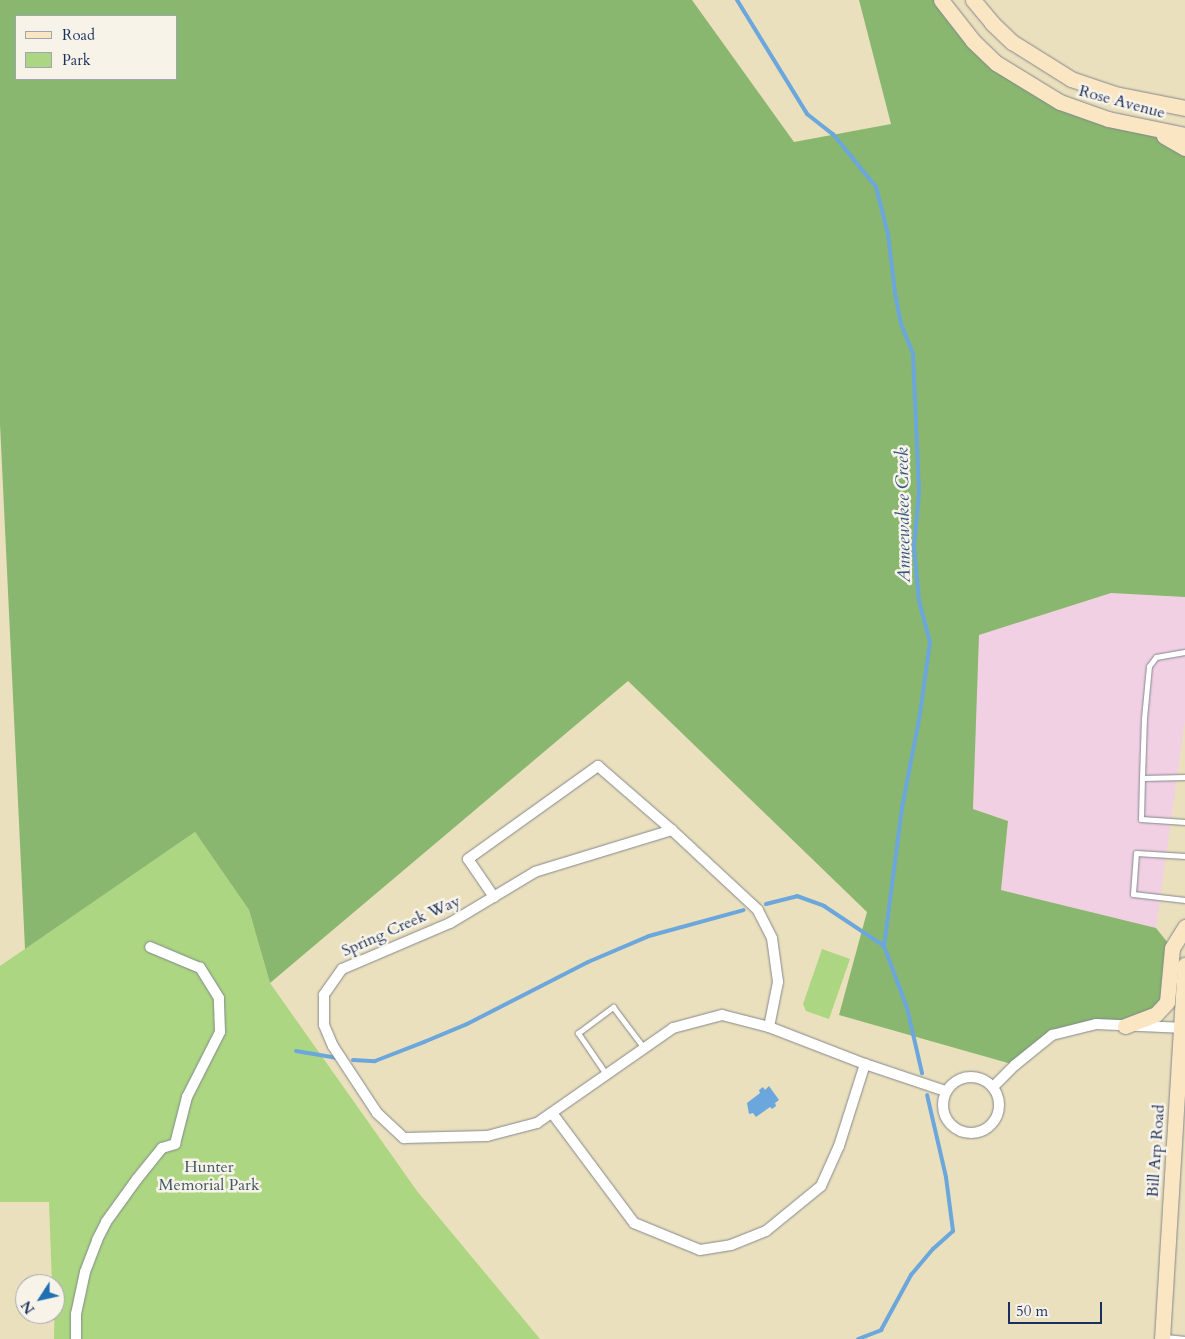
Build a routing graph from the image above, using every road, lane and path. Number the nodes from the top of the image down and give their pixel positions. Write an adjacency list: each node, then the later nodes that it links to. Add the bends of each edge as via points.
1 (941, 0): 4 (main road, Rose Avenue, via 973,41 996,63 1060,102)
2 (973, 0): 3 (main road, Rose Avenue, via 1012,42 1071,78 1115,94)
3 (1182, 106)
4 (1149, 129): 5 (main road, Rose Avenue); 6 (main road)
5 (1185, 135)
6 (1185, 148)
7 (1185, 652): 9 (lane, via 1156,657 1149,666)
8 (1185, 777): 9 (lane)
9 (1142, 778): 10 (lane, via 1141,819)
10 (1185, 822)
11 (672, 830): 13 (street, Spring Creek Way, via 535,872); 13 (street, via 598,766 468,859); 19 (street, via 758,910 772,938 778,982)
12 (1185, 856): 14 (lane, via 1136,853 1133,894)
13 (494, 897): 26 (street, Spring Creek Way, via 450,923 342,969 324,995 324,1025 332,1046 377,1113 404,1138 487,1136 537,1123)
14 (1185, 900)
15 (1185, 927): 18 (main road, via 1172,948 1167,1002 1156,1014)
16 (150, 947): 28 (street, via 200,968 219,998 220,1032 187,1097 175,1144 162,1148 106,1222 85,1272 76,1314)
17 (1185, 965): 20 (main road, Bill Arp Road)
18 (1125, 1026): 20 (street); 24 (street, via 1096,1024 1052,1035)
19 (770, 1027): 21 (street, Spring Creek Way, via 722,1015 673,1028); 22 (street, Spring Creek Way)
20 (1183, 1028): 27 (main road, Bill Arp Road)
21 (644, 1048): 23 (street, Spring Creek Way); 23 (lane, via 613,1007 578,1033)
22 (865, 1064): 25 (street, Spring Creek Way); 26 (street, via 839,1146 821,1186 766,1231 731,1245 700,1250 634,1223)
23 (607, 1075): 26 (street, Spring Creek Way)
24 (993, 1087): 25 (street, via 978,1078 965,1078); 25 (street, via 998,1093 1000,1110 991,1125 981,1133 968,1134 956,1130 947,1119 942,1102)
25 (945, 1091)
26 (552, 1112)
27 (1162, 1338): 29 (lane)
28 (76, 1339)
29 (1184, 1339)

